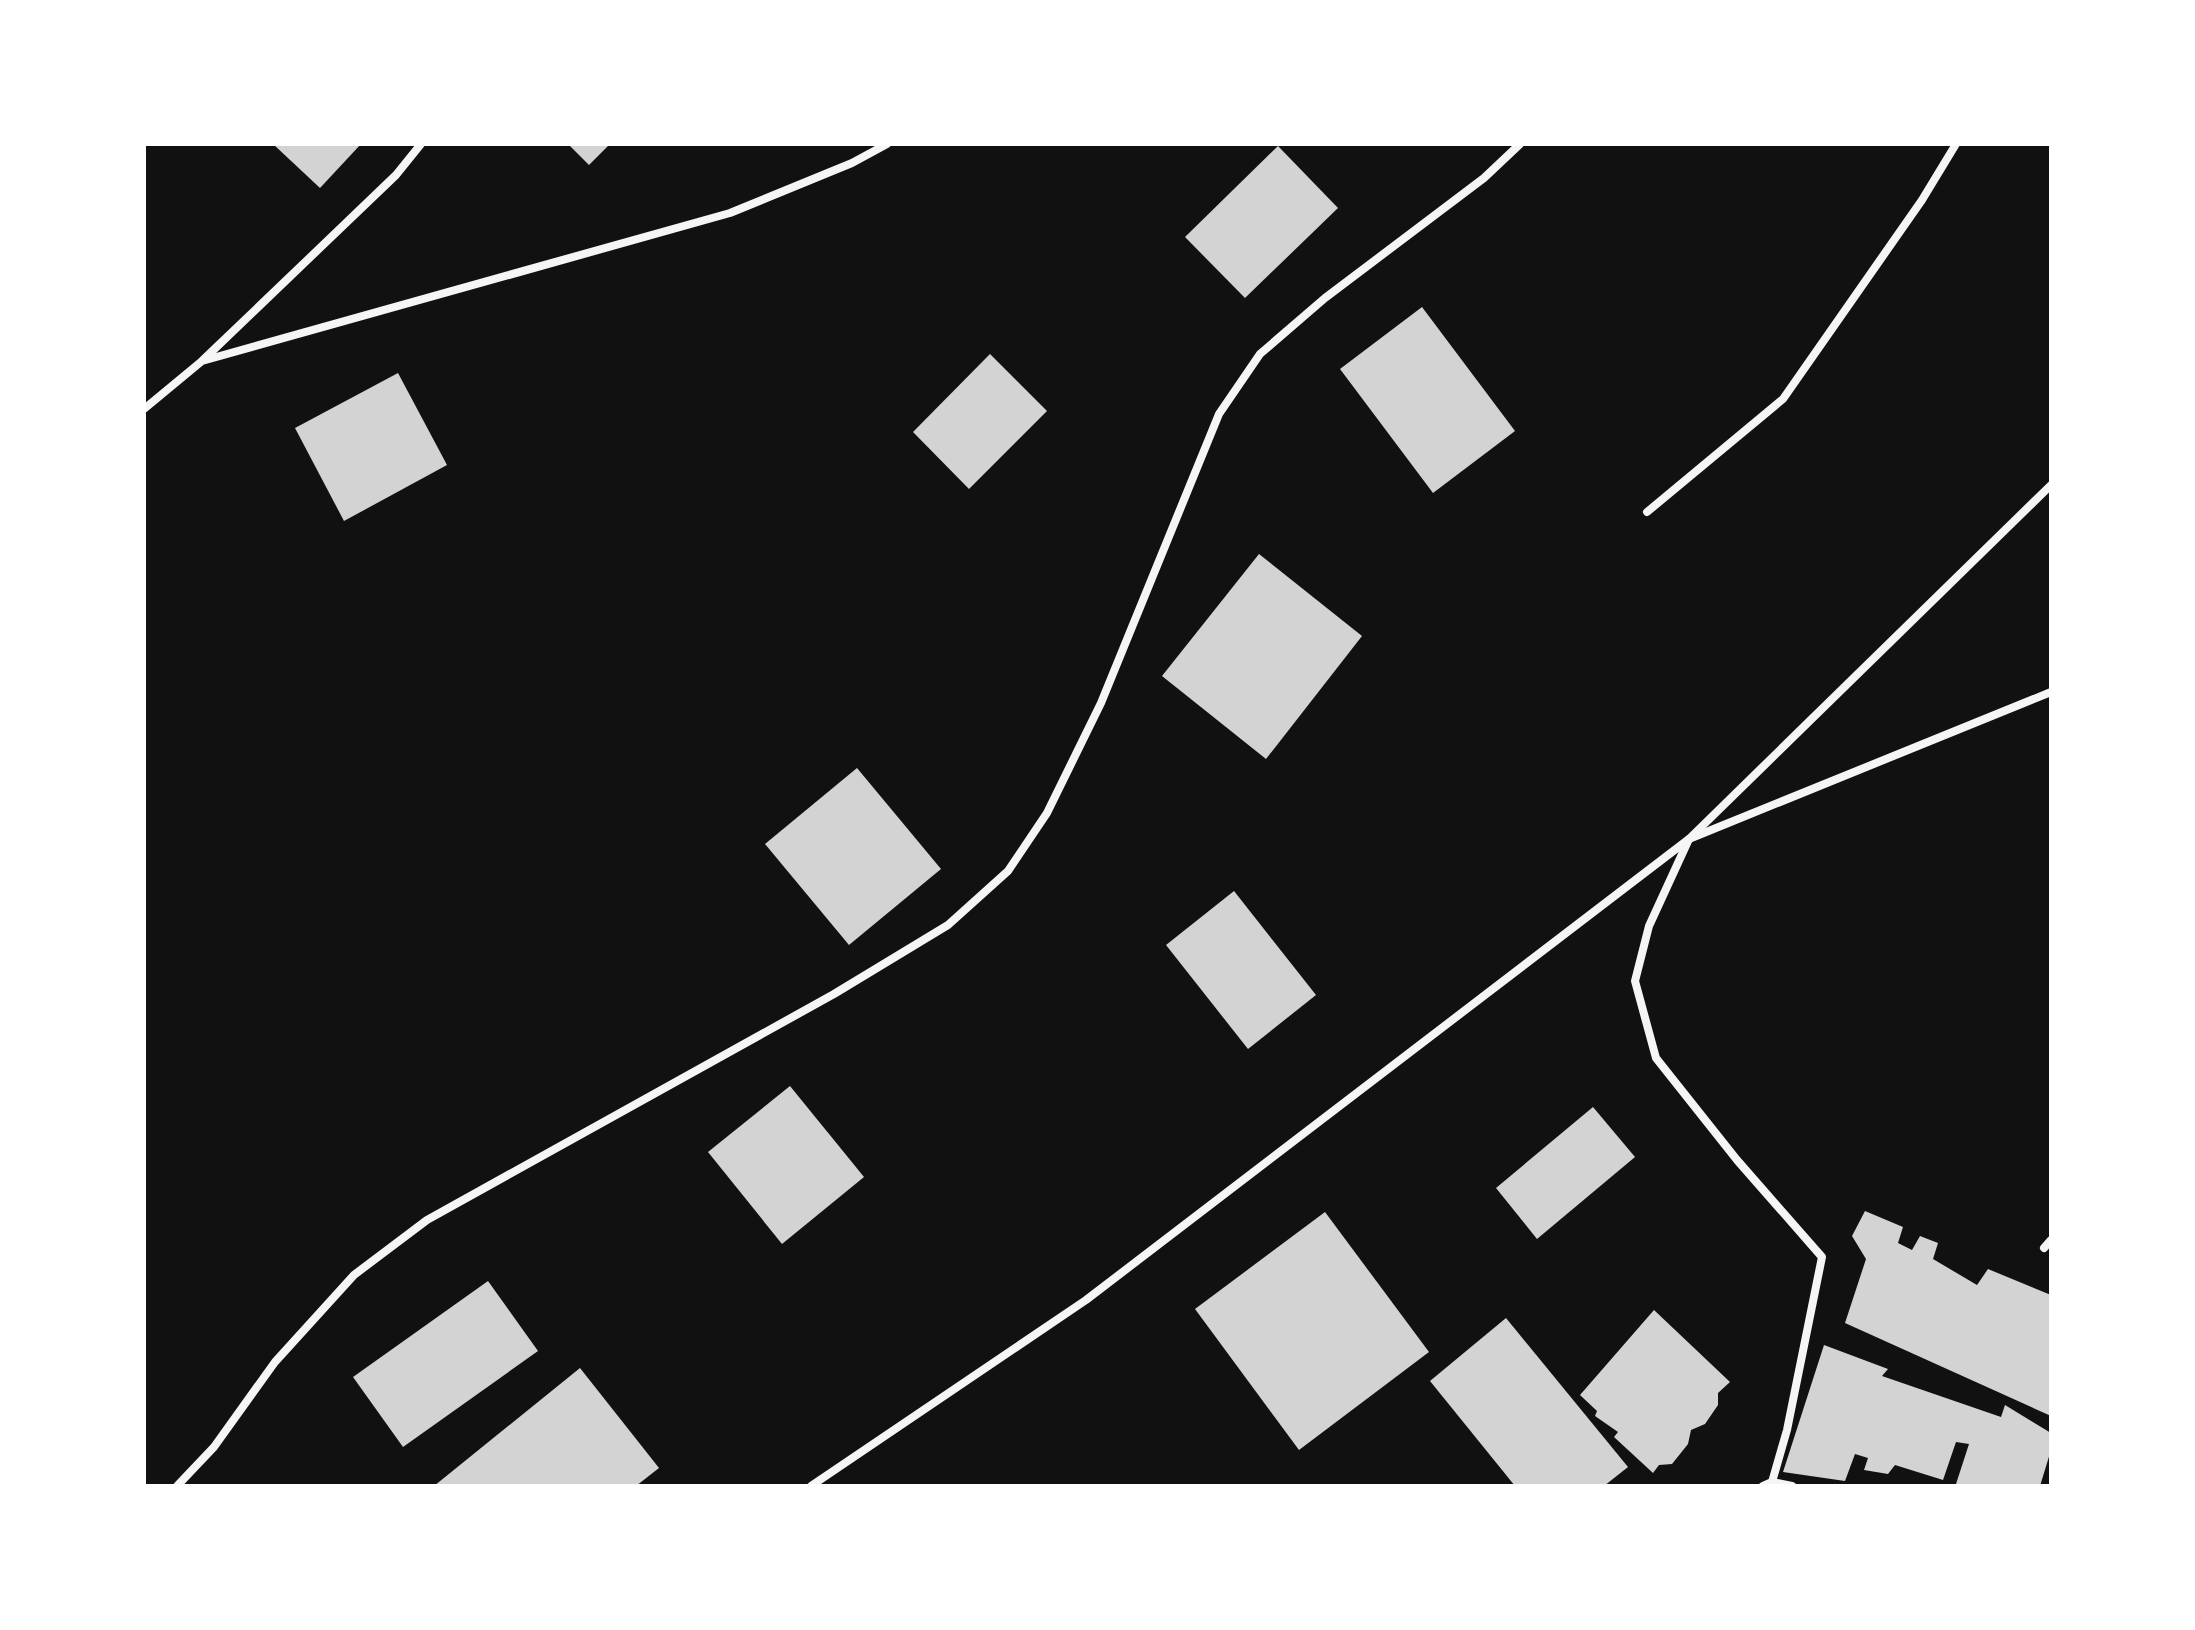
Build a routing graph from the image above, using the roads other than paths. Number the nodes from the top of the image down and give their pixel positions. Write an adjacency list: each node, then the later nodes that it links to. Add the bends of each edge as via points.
1 (421, 144): 5 (street, via 396,175)
2 (887, 144): 5 (street, via 730,213)
3 (1520, 144): 14 (street, via 1260,354 1219,414 1101,703 1047,813 1008,871 948,925 834,994 427,1220 354,1275 275,1362 214,1447)
4 (1956, 144): 8 (street, via 1783,399)
5 (202, 361): 6 (street)
6 (144, 409)
7 (2051, 485): 10 (street)
8 (1647, 512)
9 (2051, 692): 10 (street)
10 (1689, 839): 13 (street, via 1649,926 1635,981 1656,1058 1822,1257 1787,1430); 15 (street, via 1086,1300)
11 (2051, 1240): 12 (street)
12 (2044, 1248)
13 (1768, 1484): 16 (street)
14 (177, 1486)
15 (811, 1486)
16 (1792, 1486)

